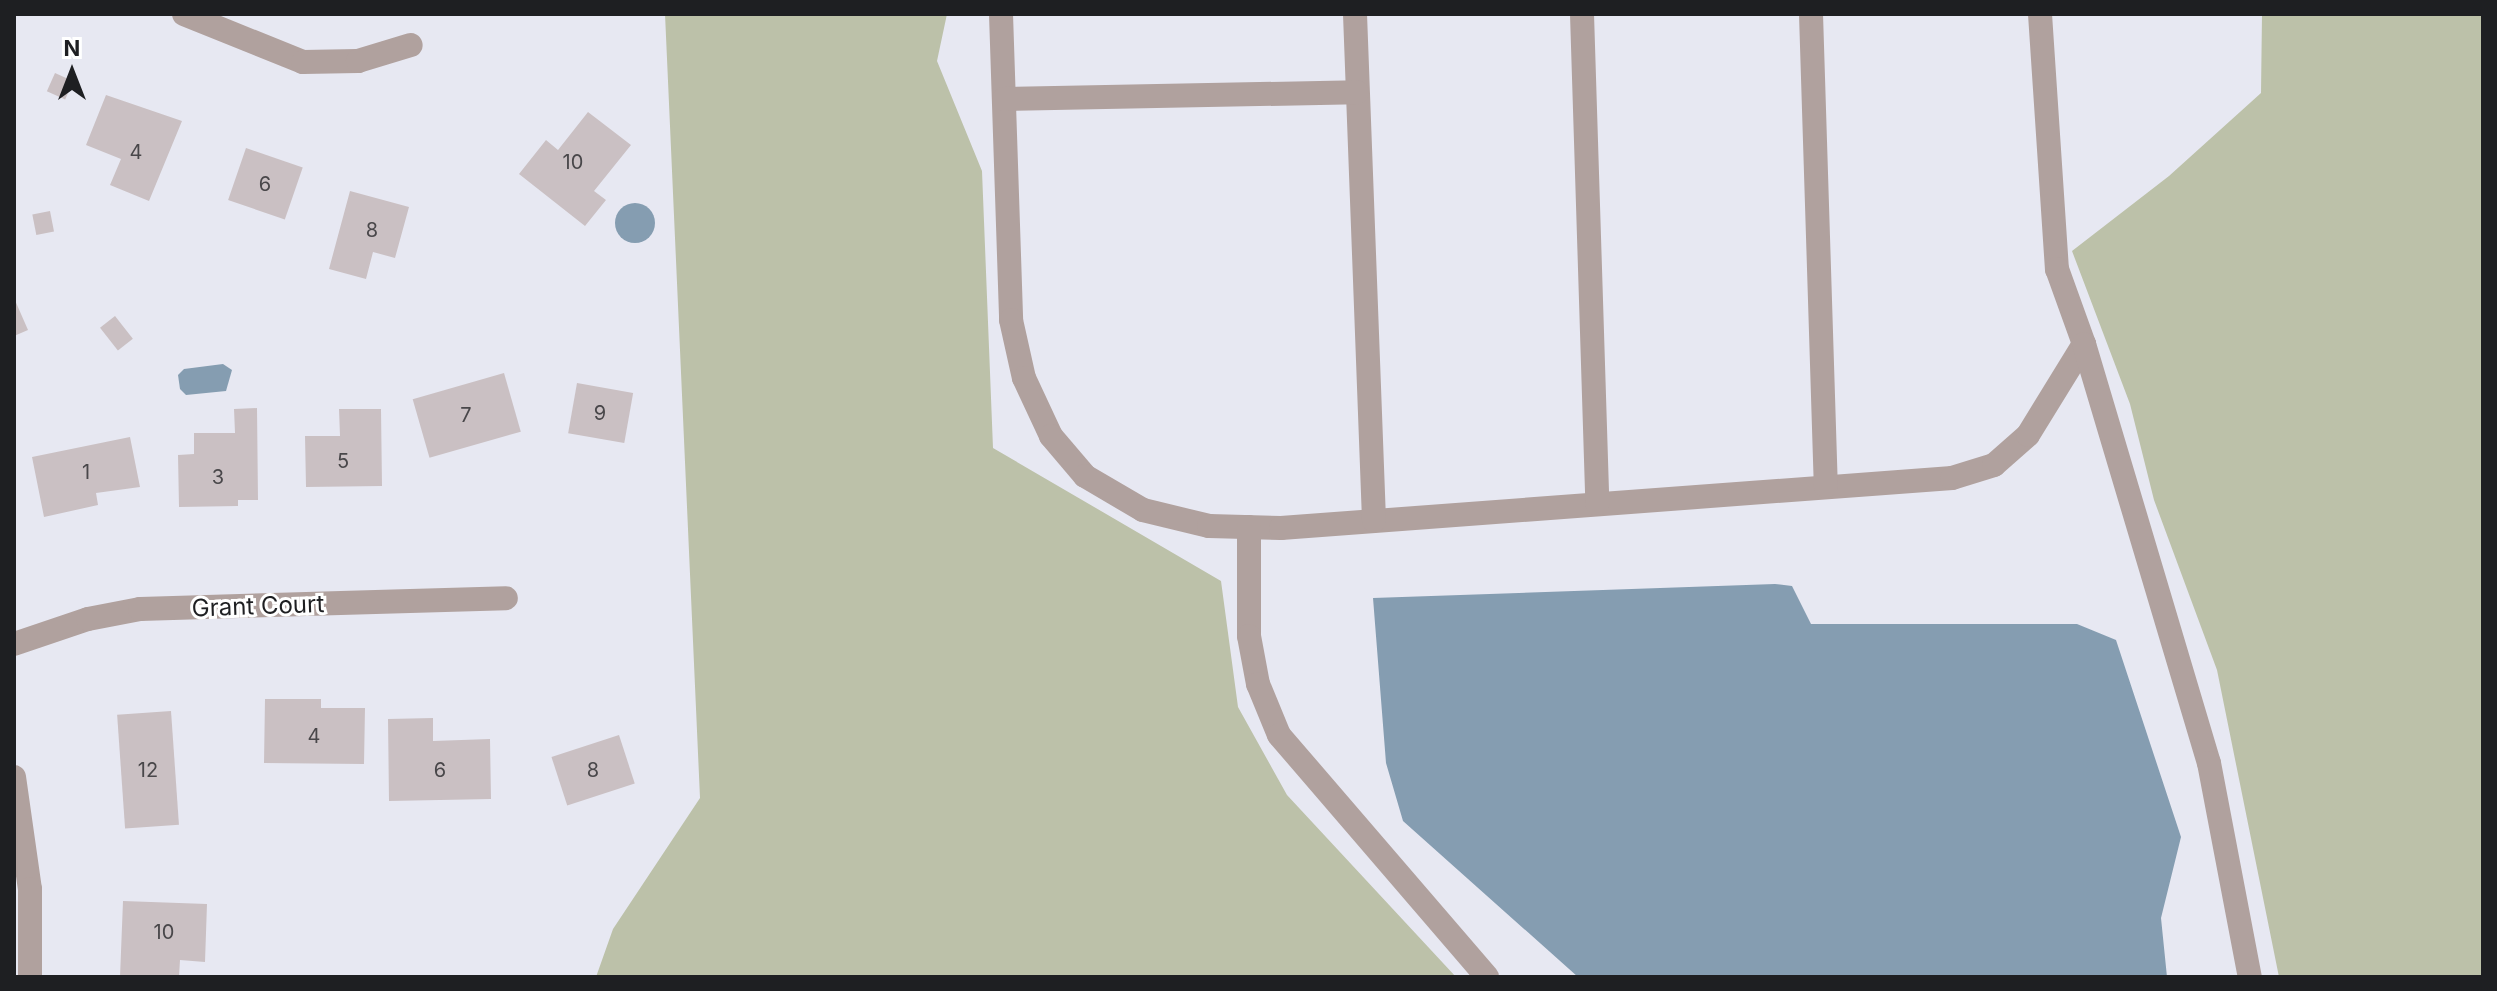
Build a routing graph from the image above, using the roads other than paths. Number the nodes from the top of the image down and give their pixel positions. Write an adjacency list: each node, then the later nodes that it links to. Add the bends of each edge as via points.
1 (184, 14): 7 (street, via 303,62 358,61)
2 (1001, 14): 9 (street)
3 (1355, 14): 8 (street)
4 (1582, 14): 12 (street)
5 (1811, 14): 11 (street)
6 (2040, 14): 10 (street, via 2057,269)
7 (411, 45)
8 (1357, 92): 9 (street); 13 (street)
9 (1004, 99): 14 (street, via 1011,320 1024,378 1051,436 1085,476 1143,510 1209,526)
10 (2084, 344): 11 (street, via 2028,435 1994,465 1952,478); 20 (street, via 2209,763)
11 (1826, 486): 12 (street)
12 (1597, 504): 13 (street)
13 (1374, 521): 14 (street)
14 (1249, 527): 19 (street, via 1249,636 1258,684 1279,735)
15 (506, 598): 16 (street, Grant Court, via 140,609 88,619)
16 (14, 644)
17 (14, 777): 18 (street, via 30,889)
18 (30, 977)
19 (1487, 977)
20 (2250, 977)

